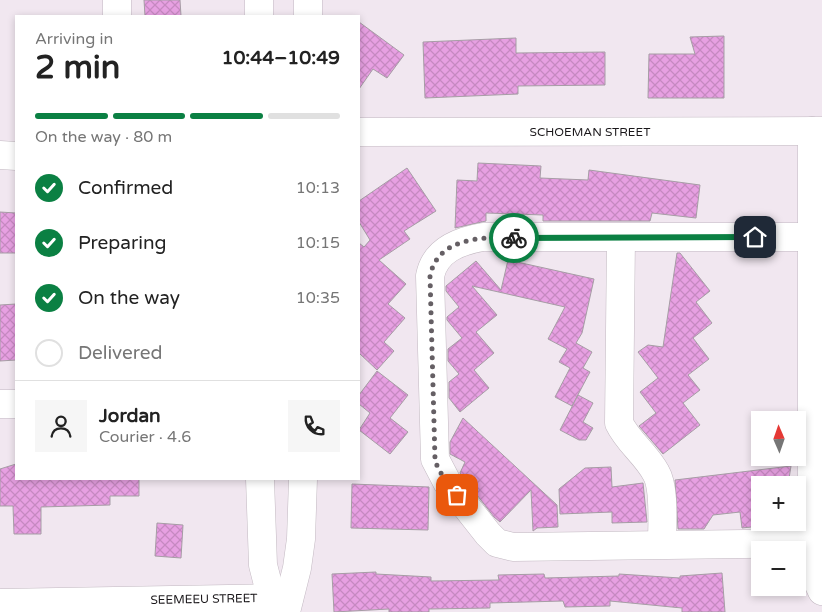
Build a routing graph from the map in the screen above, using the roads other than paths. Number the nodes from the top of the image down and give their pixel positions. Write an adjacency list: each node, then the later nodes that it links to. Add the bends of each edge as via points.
1 (117, 0): 4 (street)
2 (259, 0): 5 (street)
3 (308, 0): 6 (street)
4 (117, 15)
5 (259, 15)
6 (308, 15)
7 (817, 131): 8 (street, SCHOEMAN STREET); 11 (street)
8 (360, 132)
9 (0, 155): 10 (street)
10 (15, 156)
11 (817, 236): 12 (street); 17 (street)
12 (621, 238): 18 (street, via 619,422 624,434 660,482); 18 (street, via 483,237 452,246 437,260 430,276 435,459 447,482 497,543 512,546)
13 (0, 404): 14 (street)
14 (15, 404)
15 (260, 480): 21 (street, via 263,565)
16 (303, 480): 21 (street, via 297,568)
17 (817, 542): 18 (street); 19 (street, via 815,576)
18 (662, 543)
19 (822, 591)
20 (0, 604): 21 (street, SEEMEEU STREET)
21 (280, 605)

